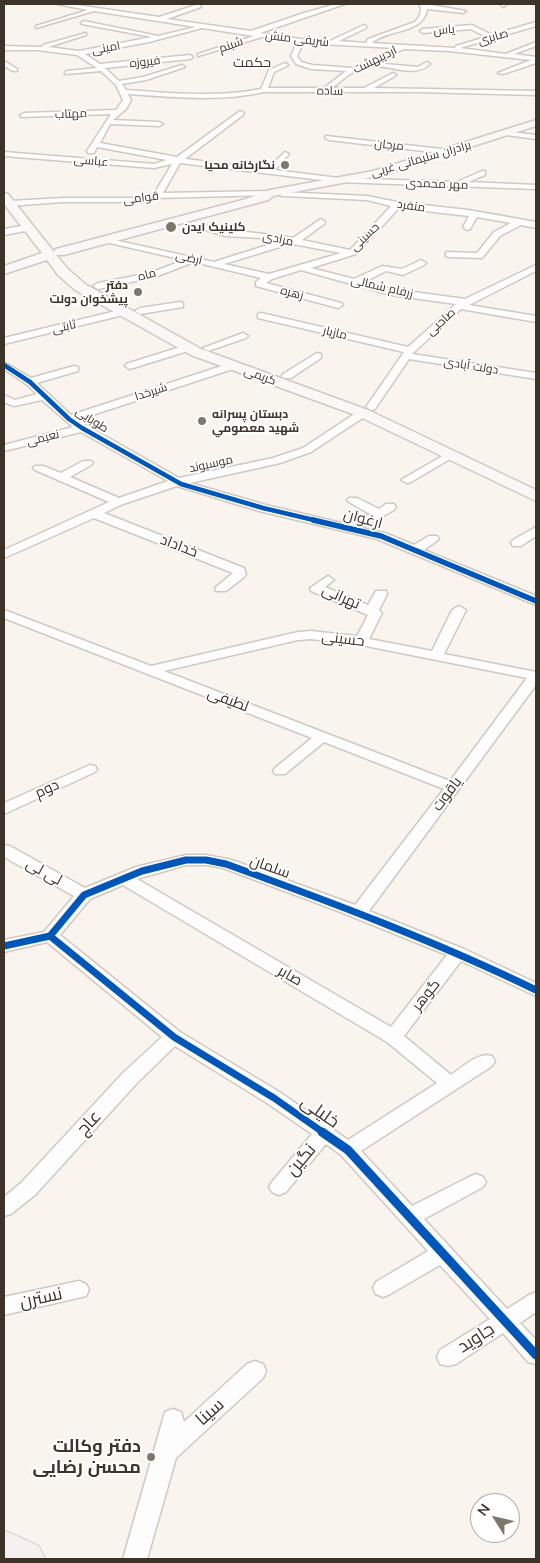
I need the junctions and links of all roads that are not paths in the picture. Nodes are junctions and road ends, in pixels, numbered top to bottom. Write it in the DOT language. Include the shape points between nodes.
graph roads {
  1 [pos="65,4"];
  2 [pos="342,4"];
  3 [pos="198,6"];
  4 [pos="423,6"];
  5 [pos="126,7"];
  6 [pos="97,10"];
  7 [pos="463,11"];
  8 [pos="111,12"];
  9 [pos="158,19"];
  10 [pos="84,23"];
  11 [pos="535,23"];
  12 [pos="206,26"];
  13 [pos="38,27"];
  14 [pos="364,27"];
  15 [pos="505,28"];
  16 [pos="423,31"];
  17 [pos="514,31"];
  18 [pos="84,34"];
  19 [pos="252,34"];
  20 [pos="260,35"];
  21 [pos="164,37"];
  22 [pos="491,37"];
  23 [pos="301,41"];
  24 [pos="328,43"];
  25 [pos="536,44"];
  26 [pos="368,46"];
  27 [pos="403,47"];
  28 [pos="4,48"];
  29 [pos="37,48"];
  30 [pos="449,49"];
  31 [pos="457,50"];
  32 [pos="78,53"];
  33 [pos="494,54"];
  34 [pos="200,55"];
  35 [pos="505,55"];
  36 [pos="294,56"];
  37 [pos="302,56"];
  38 [pos="190,57"];
  39 [pos="453,57"];
  40 [pos="485,58"];
  41 [pos="536,60"];
  42 [pos="4,63"];
  43 [pos="427,64"];
  44 [pos="285,65"];
  45 [pos="365,65"];
  46 [pos="182,67"];
  47 [pos="102,68"];
  48 [pos="16,70"];
  49 [pos="354,70"];
  50 [pos="68,73"];
  51 [pos="501,74"];
  52 [pos="315,75"];
  53 [pos="393,75"];
  54 [pos="342,77"];
  55 [pos="112,80"];
  56 [pos="264,90"];
  57 [pos="324,91"];
  58 [pos="364,91"];
  59 [pos="456,91"];
  60 [pos="124,92"];
  61 [pos="536,93"];
  62 [pos="450,97"];
  63 [pos="118,112"];
  64 [pos="240,113"];
  65 [pos="24,116"];
  66 [pos="108,122"];
  67 [pos="536,123"];
  68 [pos="159,124"];
  69 [pos="337,132"];
  70 [pos="506,133"];
  71 [pos="536,137"];
  72 [pos="329,138"];
  73 [pos="95,144"];
  74 [pos="322,145"];
  75 [pos="38,146"];
  76 [pos="450,152"];
  77 [pos="4,154"];
  78 [pos="284,154"];
  79 [pos="23,155"];
  80 [pos="84,160"];
  81 [pos="178,160"];
  82 [pos="269,171"];
  83 [pos="482,173"];
  84 [pos="338,180"];
  85 [pos="416,183"];
  86 [pos="457,184"];
  87 [pos="303,187"];
  88 [pos="536,187"];
  89 [pos="270,193"];
  90 [pos="415,193"];
  91 [pos="284,194"];
  92 [pos="157,196"];
  93 [pos="250,201"];
  94 [pos="432,201"];
  95 [pos="397,205"];
  96 [pos="9,206"];
  97 [pos="424,208"];
  98 [pos="474,214"];
  99 [pos="321,222"];
  100 [pos="520,222"];
  101 [pos="536,225"];
  102 [pos="467,227"];
  103 [pos="27,228"];
  104 [pos="203,228"];
  105 [pos="4,232"];
  106 [pos="46,239"];
  107 [pos="108,240"];
  108 [pos="293,242"];
  109 [pos="91,243"];
  110 [pos="277,245"];
  111 [pos="353,252"];
  112 [pos="54,253"];
  113 [pos="449,254"];
  114 [pos="195,259"];
  115 [pos="214,264"];
  116 [pos="421,264"];
  117 [pos="301,267"];
  118 [pos="536,268"];
  119 [pos="4,270"];
  120 [pos="269,277"];
  121 [pos="521,277"];
  122 [pos="536,280"];
  123 [pos="356,282"];
  124 [pos="98,286"];
  125 [pos="462,304"];
  126 [pos="180,305"];
  127 [pos="338,305"];
  128 [pos="140,311"];
  129 [pos="124,312"];
  130 [pos="261,316"];
  131 [pos="536,318"];
  132 [pos="4,327"];
  133 [pos="244,336"];
  134 [pos="9,340"];
  135 [pos="187,348"];
  136 [pos="208,348"];
  137 [pos="408,353"];
  138 [pos="317,356"];
  139 [pos="4,365"];
  140 [pos="130,366"];
  141 [pos="232,366"];
  142 [pos="74,369"];
  143 [pos="536,369"];
  144 [pos="522,374"];
  145 [pos="286,376"];
  146 [pos="536,376"];
  147 [pos="30,382"];
  148 [pos="44,396"];
  149 [pos="7,402"];
  150 [pos="367,410"];
  151 [pos="69,419"];
  152 [pos="82,428"];
  153 [pos="4,448"];
  154 [pos="451,454"];
  155 [pos="87,463"];
  156 [pos="39,468"];
  157 [pos="62,477"];
  158 [pos="407,480"];
  159 [pos="178,482"];
  160 [pos="536,485"];
  161 [pos="536,496"];
  162 [pos="353,500"];
  163 [pos="119,502"];
  164 [pos="390,507"];
  165 [pos="92,513"];
  166 [pos="378,514"];
  167 [pos="352,529"];
  168 [pos="536,531"];
  169 [pos="433,539"];
  170 [pos="518,543"];
  171 [pos="415,550"];
  172 [pos="4,553"];
  173 [pos="328,580"];
  174 [pos="221,588"];
  175 [pos="381,594"];
  176 [pos="536,600"];
  177 [pos="372,610"];
  178 [pos="459,610"];
  179 [pos="4,615"];
  180 [pos="361,641"];
  181 [pos="437,655"];
  182 [pos="150,670"];
  183 [pos="536,676"];
  184 [pos="323,736"];
  185 [pos="90,769"];
  186 [pos="280,771"];
  187 [pos="453,787"];
  188 [pos="4,809"];
  189 [pos="4,850"];
  190 [pos="124,878"];
  191 [pos="84,895"];
  192 [pos="359,912"];
  193 [pos="50,936"];
  194 [pos="4,946"];
  195 [pos="458,953"];
  196 [pos="536,990"];
  197 [pos="393,1036"];
  198 [pos="174,1037"];
  199 [pos="486,1061"];
  200 [pos="450,1084"];
  201 [pos="324,1132"];
  202 [pos="348,1150"];
  203 [pos="476,1182"];
  204 [pos="279,1187"];
  205 [pos="4,1208"];
  206 [pos="410,1217"];
  207 [pos="443,1253"];
  208 [pos="383,1288"];
  209 [pos="79,1290"];
  210 [pos="536,1301"];
  211 [pos="4,1306"];
  212 [pos="505,1320"];
  213 [pos="536,1355"];
  214 [pos="448,1357"];
  215 [pos="254,1371"];
  216 [pos="173,1419"];
  217 [pos="166,1452"];
  218 [pos="4,1548"];
  219 [pos="26,1559"];
  220 [pos="135,1559"];
  1 -- 6 [label="street, شریفی منش"];
  2 -- 19 [label="street"];
  3 -- 9 [label="street"];
  4 -- 7 [label="street"];
  4 -- 26 [label="street" via="423,18 417,23 370,40"];
  5 -- 8 [label="street"];
  6 -- 8 [label="street, شریفی منش"];
  6 -- 13 [label="street"];
  8 -- 9 [label="street, شریفی منش"];
  9 -- 12 [label="street, شریفی منش"];
  10 -- 21 [label="street"];
  11 -- 17 [label="street, صابری"];
  12 -- 19 [label="street, شریفی منش"];
  12 -- 21 [label="street, امینی"];
  14 -- 24 [label="street"];
  15 -- 17 [label="street"];
  16 -- 22 [label="street, یاس" via="472,27"];
  17 -- 22 [label="street, صابری"];
  18 -- 29 [label="street"];
  19 -- 20 [label="street, شریفی منش"];
  20 -- 23 [label="street, شریفی منش"];
  20 -- 34 [label="street, شبنم"];
  21 -- 32 [label="street, امینی"];
  22 -- 30 [label="street, صابری"];
  23 -- 24 [label="street, شریفی منش"];
  23 -- 36 [label="street"];
  24 -- 26 [label="street, شریفی منش"];
  25 -- 35 [label="street"];
  26 -- 27 [label="street, شریفی منش"];
  27 -- 30 [label="street, شریفی منش"];
  27 -- 45 [label="street, اردیبهشت"];
  28 -- 29 [label="street, امینی"];
  29 -- 32 [label="street, امینی"];
  30 -- 31 [label="street, شریفی منش"];
  31 -- 33 [label="street, شریفی منش"];
  31 -- 39 [label="street"];
  32 -- 47 [label="street"];
  33 -- 35 [label="street, شریفی منش"];
  33 -- 40 [label="street"];
  35 -- 41 [label="street, شریفی منش"];
  36 -- 37 [label="street"];
  36 -- 49 [label="street" via="298,63 306,66"];
  38 -- 47 [label="street, فیروزه"];
  41 -- 51 [label="street"];
  42 -- 48 [label="street"];
  43 -- 45 [label="street" via="419,69"];
  44 -- 56 [label="street" via="271,71"];
  45 -- 49 [label="street, اردیبهشت"];
  46 -- 55 [label="street" via="144,79"];
  47 -- 50 [label="street, فیروزه"];
  47 -- 55 [label="street"];
  49 -- 54 [label="street, اردیبهشت"];
  52 -- 54 [label="street"];
  53 -- 58 [label="street"];
  54 -- 57 [label="street, اردیبهشت"];
  55 -- 60 [label="street"];
  56 -- 57 [label="street, ساده"];
  56 -- 60 [label="street, ساده" via="218,96"];
  57 -- 58 [label="street, ساده"];
  58 -- 59 [label="street, ساده"];
  59 -- 61 [label="street, ساده"];
  59 -- 62 [label="street"];
  60 -- 63 [label="street" via="126,104"];
  63 -- 65 [label="street, مهتاب"];
  63 -- 66 [label="street"];
  64 -- 81 [label="street"];
  66 -- 68 [label="street"];
  66 -- 73 [label="street"];
  67 -- 70 [label="main road, برادران سلیمانی غربی"];
  69 -- 72 [label="street"];
  70 -- 71 [label="street"];
  70 -- 76 [label="main road, برادران سلیمانی غربی"];
  72 -- 74 [label="street"];
  72 -- 76 [label="street, مرجان"];
  73 -- 80 [label="street"];
  73 -- 81 [label="street"];
  75 -- 79 [label="street"];
  76 -- 84 [label="main road, برادران سلیمانی غربی" via="375,174"];
  77 -- 79 [label="street, عباسی"];
  78 -- 82 [label="street"];
  79 -- 80 [label="street, عباسی"];
  80 -- 81 [label="street, عباسی" via="154,166"];
  81 -- 82 [label="street"];
  81 -- 92 [label="street"];
  82 -- 84 [label="street"];
  83 -- 86 [label="street"];
  84 -- 85 [label="street, مهر محمدی"];
  84 -- 87 [label="main road, برادران سلیمانی غربی"];
  85 -- 86 [label="street, مهر محمدی"];
  85 -- 90 [label="street"];
  86 -- 88 [label="street, مهر محمدی" via="496,190"];
  87 -- 89 [label="main road, برادران سلیمانی غربی"];
  87 -- 91 [label="main road, برادران سلیمانی غربی"];
  89 -- 92 [label="street, قوامی"];
  89 -- 93 [label="main road, برادران سلیمانی غربی"];
  91 -- 93 [label="main road, برادران سلیمانی غربی"];
  91 -- 95 [label="street, منفرد" via="367,198"];
  92 -- 96 [label="street, قوامی" via="140,200 63,200"];
  93 -- 107 [label="main road, برادران سلیمانی غربی"];
  94 -- 97 [label="street"];
  95 -- 97 [label="street, منفرد"];
  95 -- 111 [label="street, حسینی"];
  96 -- 103 [label="main road, کریمی"];
  96 -- 106 [label="main road, کریمی" via="29,219"];
  97 -- 98 [label="street, منفرد"];
  98 -- 100 [label="street, منفرد"];
  98 -- 102 [label="street"];
  99 -- 108 [label="street"];
  100 -- 101 [label="street, منفرد"];
  100 -- 113 [label="street" via="498,234 479,256"];
  103 -- 105 [label="street"];
  103 -- 112 [label="main road, کریمی"];
  104 -- 108 [label="street, مرادی"];
  106 -- 109 [label="main road"];
  106 -- 112 [label="main road, کریمی"];
  107 -- 109 [label="main road, برادران سلیمانی غربی"];
  107 -- 114 [label="street, ارضی"];
  108 -- 111 [label="street, مرادی"];
  109 -- 112 [label="main road, برادران سلیمانی غربی"];
  110 -- 115 [label="street"];
  111 -- 117 [label="street, حسینی"];
  112 -- 119 [label="main road, برادران سلیمانی غربی"];
  112 -- 124 [label="main road, کریمی"];
  112 -- 129 [label="main road, کریمی" via="63,272 80,287"];
  114 -- 115 [label="street, ارضی"];
  114 -- 124 [label="street, ماه" via="152,275"];
  115 -- 120 [label="street, ارضی"];
  116 -- 123 [label="street" via="403,272 385,268"];
  117 -- 120 [label="street, حسینی"];
  117 -- 123 [label="street, زرفام شمالی"];
  118 -- 121 [label="street, صاحبی"];
  120 -- 127 [label="street, زهره" via="259,284"];
  121 -- 122 [label="street"];
  121 -- 125 [label="street, صاحبی"];
  123 -- 125 [label="street, زرفام شمالی"];
  124 -- 128 [label="main road, کریمی"];
  125 -- 131 [label="street, زرفام شمالی"];
  125 -- 137 [label="street, صاحبی"];
  126 -- 128 [label="street"];
  128 -- 136 [label="main road, کریمی"];
  129 -- 134 [label="street, ثابتی"];
  129 -- 135 [label="main road, کریمی"];
  130 -- 137 [label="street, مازیار"];
  132 -- 134 [label="street"];
  133 -- 136 [label="street"];
  135 -- 140 [label="street"];
  135 -- 141 [label="main road, کریمی"];
  136 -- 145 [label="main road, کریمی"];
  137 -- 144 [label="street, دولت آبادی"];
  137 -- 150 [label="street, صاحبی"];
  138 -- 145 [label="street"];
  139 -- 147 [label="street, طوبایی"];
  141 -- 150 [label="main road, کریمی"];
  141 -- 151 [label="street, شیرخدا"];
  142 -- 147 [label="street"];
  143 -- 144 [label="street"];
  144 -- 146 [label="street, دولت آبادی"];
  145 -- 150 [label="main road, کریمی"];
  147 -- 148 [label="street, طوبایی"];
  148 -- 149 [label="street"];
  148 -- 151 [label="street, طوبایی"];
  150 -- 154 [label="main road, کریمی"];
  150 -- 159 [label="street, موسیوند" via="307,450 276,461"];
  150 -- 160 [label="main road, کریمی"];
  151 -- 152 [label="street, طوبایی"];
  152 -- 153 [label="street, نعیمی"];
  152 -- 159 [label="street, طوبایی"];
  154 -- 158 [label="street"];
  154 -- 161 [label="main road, کریمی"];
  155 -- 157 [label="street"];
  156 -- 157 [label="street"];
  157 -- 163 [label="street"];
  159 -- 163 [label="street, موسیوند"];
  159 -- 167 [label="street, ارغوان" via="263,508"];
  162 -- 166 [label="street"];
  163 -- 165 [label="street, موسیوند"];
  164 -- 166 [label="street"];
  165 -- 172 [label="street, موسیوند"];
  165 -- 174 [label="street, خداداد" via="240,571"];
  166 -- 167 [label="street"];
  167 -- 171 [label="street, ارغوان" via="381,536"];
  168 -- 170 [label="street"];
  169 -- 171 [label="street"];
  171 -- 176 [label="street, ارغوان"];
  173 -- 177 [label="street, تهرانی" via="316,588"];
  175 -- 177 [label="street"];
  177 -- 180 [label="street, تهرانی" via="375,616"];
  178 -- 181 [label="street"];
  179 -- 182 [label="street, لطیفی"];
  180 -- 181 [label="street, حسینی"];
  180 -- 182 [label="street, حسینی" via="298,636"];
  181 -- 183 [label="street, حسینی"];
  182 -- 184 [label="street, لطیفی"];
  183 -- 187 [label="street, یاقوت"];
  184 -- 186 [label="street"];
  184 -- 187 [label="street, لطیفی"];
  185 -- 188 [label="street, دوم"];
  187 -- 192 [label="street, یاقوت"];
  189 -- 191 [label="street, لی لی"];
  190 -- 191 [label="street, سلمان"];
  190 -- 192 [label="street, سلمان" via="170,863 206,860 226,864"];
  190 -- 197 [label="street, صابر"];
  191 -- 193 [label="street, سلمان"];
  192 -- 195 [label="street, سلمان"];
  193 -- 194 [label="street"];
  193 -- 198 [label="street, خلیلی"];
  195 -- 196 [label="street, سلمان"];
  195 -- 197 [label="street, گوهر"];
  197 -- 200 [label="street, صابر"];
  198 -- 201 [label="street, خلیلی"];
  198 -- 205 [label="street, عاج" via="130,1078 28,1189"];
  199 -- 200 [label="street"];
  200 -- 202 [label="street"];
  201 -- 202 [label="street, خلیلی"];
  201 -- 204 [label="street, نگین"];
  202 -- 206 [label="street, خلیلی"];
  203 -- 206 [label="street"];
  206 -- 207 [label="street, خلیلی"];
  207 -- 208 [label="street"];
  207 -- 212 [label="street, خلیلی"];
  209 -- 211 [label="street, نسترن"];
  210 -- 212 [label="street, جاوید"];
  212 -- 213 [label="street, خلیلی"];
  212 -- 214 [label="street, جاوید"];
  215 -- 217 [label="street, سینا"];
  216 -- 217 [label="street, سینا"];
  217 -- 220 [label="street, سینا"];
  218 -- 219 [label="main road"];
}
